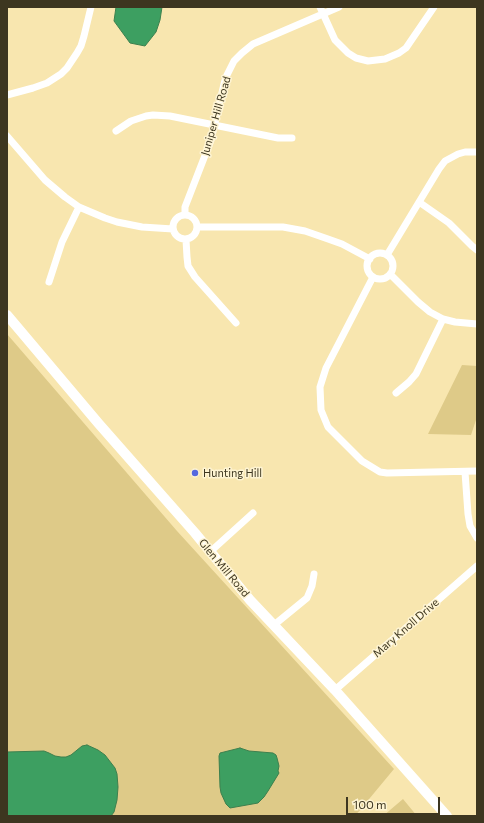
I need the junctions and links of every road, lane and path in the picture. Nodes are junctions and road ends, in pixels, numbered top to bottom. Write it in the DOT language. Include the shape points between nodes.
graph roads {
  1 [pos="91,7"];
  2 [pos="338,7"];
  3 [pos="434,7"];
  4 [pos="321,10"];
  5 [pos="7,95"];
  6 [pos="214,126"];
  7 [pos="116,131"];
  8 [pos="7,136"];
  9 [pos="292,138"];
  10 [pos="477,152"];
  11 [pos="419,202"];
  12 [pos="79,207"];
  13 [pos="185,215"];
  14 [pos="198,227"];
  15 [pos="173,229"];
  16 [pos="186,240"];
  17 [pos="477,250"];
  18 [pos="387,255"];
  19 [pos="370,259"];
  20 [pos="390,274"];
  21 [pos="373,277"];
  22 [pos="49,282"];
  23 [pos="7,315"];
  24 [pos="443,319"];
  25 [pos="236,323"];
  26 [pos="477,324"];
  27 [pos="396,393"];
  28 [pos="477,471"];
  29 [pos="465,472"];
  30 [pos="253,513"];
  31 [pos="477,538"];
  32 [pos="210,552"];
  33 [pos="477,566"];
  34 [pos="314,574"];
  35 [pos="274,625"];
  36 [pos="335,690"];
  37 [pos="447,816"];
  1 -- 5 [label="street" via="81,46 67,68 46,83"];
  2 -- 4 [label="street, Juniper Hill Road"];
  3 -- 4 [label="street" via="406,48 385,59 368,61 348,54 334,40"];
  4 -- 6 [label="street, Juniper Hill Road" via="253,44 234,61 226,77"];
  6 -- 7 [label="street" via="170,116 153,115 131,121"];
  6 -- 9 [label="street" via="278,138"];
  6 -- 13 [label="street, Juniper Hill Road" via="185,207"];
  8 -- 12 [label="street" via="45,180"];
  10 -- 11 [label="street" via="458,154 446,161"];
  11 -- 17 [label="street" via="449,223"];
  11 -- 18 [label="street"];
  12 -- 15 [label="street" via="131,226"];
  12 -- 22 [label="street" via="62,242"];
  13 -- 14 [label="street" via="192,217"];
  13 -- 15 [label="street" via="174,221"];
  14 -- 16 [label="street" via="193,237"];
  14 -- 19 [label="street" via="283,227 305,231 342,244"];
  15 -- 16 [label="street" via="179,238"];
  16 -- 25 [label="street" via="188,266"];
  18 -- 19 [label="street" via="379,254"];
  18 -- 20 [label="street" via="393,266"];
  19 -- 21 [label="street" via="368,267"];
  20 -- 21 [label="street" via="380,279"];
  20 -- 24 [label="street" via="418,302"];
  21 -- 29 [label="street" via="326,368 320,387 321,410 328,427 362,461 380,472"];
  23 -- 32 [label="main road, Glen Mill Road"];
  24 -- 26 [label="street"];
  24 -- 27 [label="street" via="416,374"];
  28 -- 29 [label="street"];
  29 -- 31 [label="street" via="470,526"];
  30 -- 32 [label="street"];
  32 -- 35 [label="main road, Glen Mill Road"];
  33 -- 36 [label="street, Mary Knoll Drive"];
  34 -- 35 [label="street" via="307,598"];
  35 -- 36 [label="main road, Glen Mill Road"];
  36 -- 37 [label="main road, Glen Mill Road"];
}
